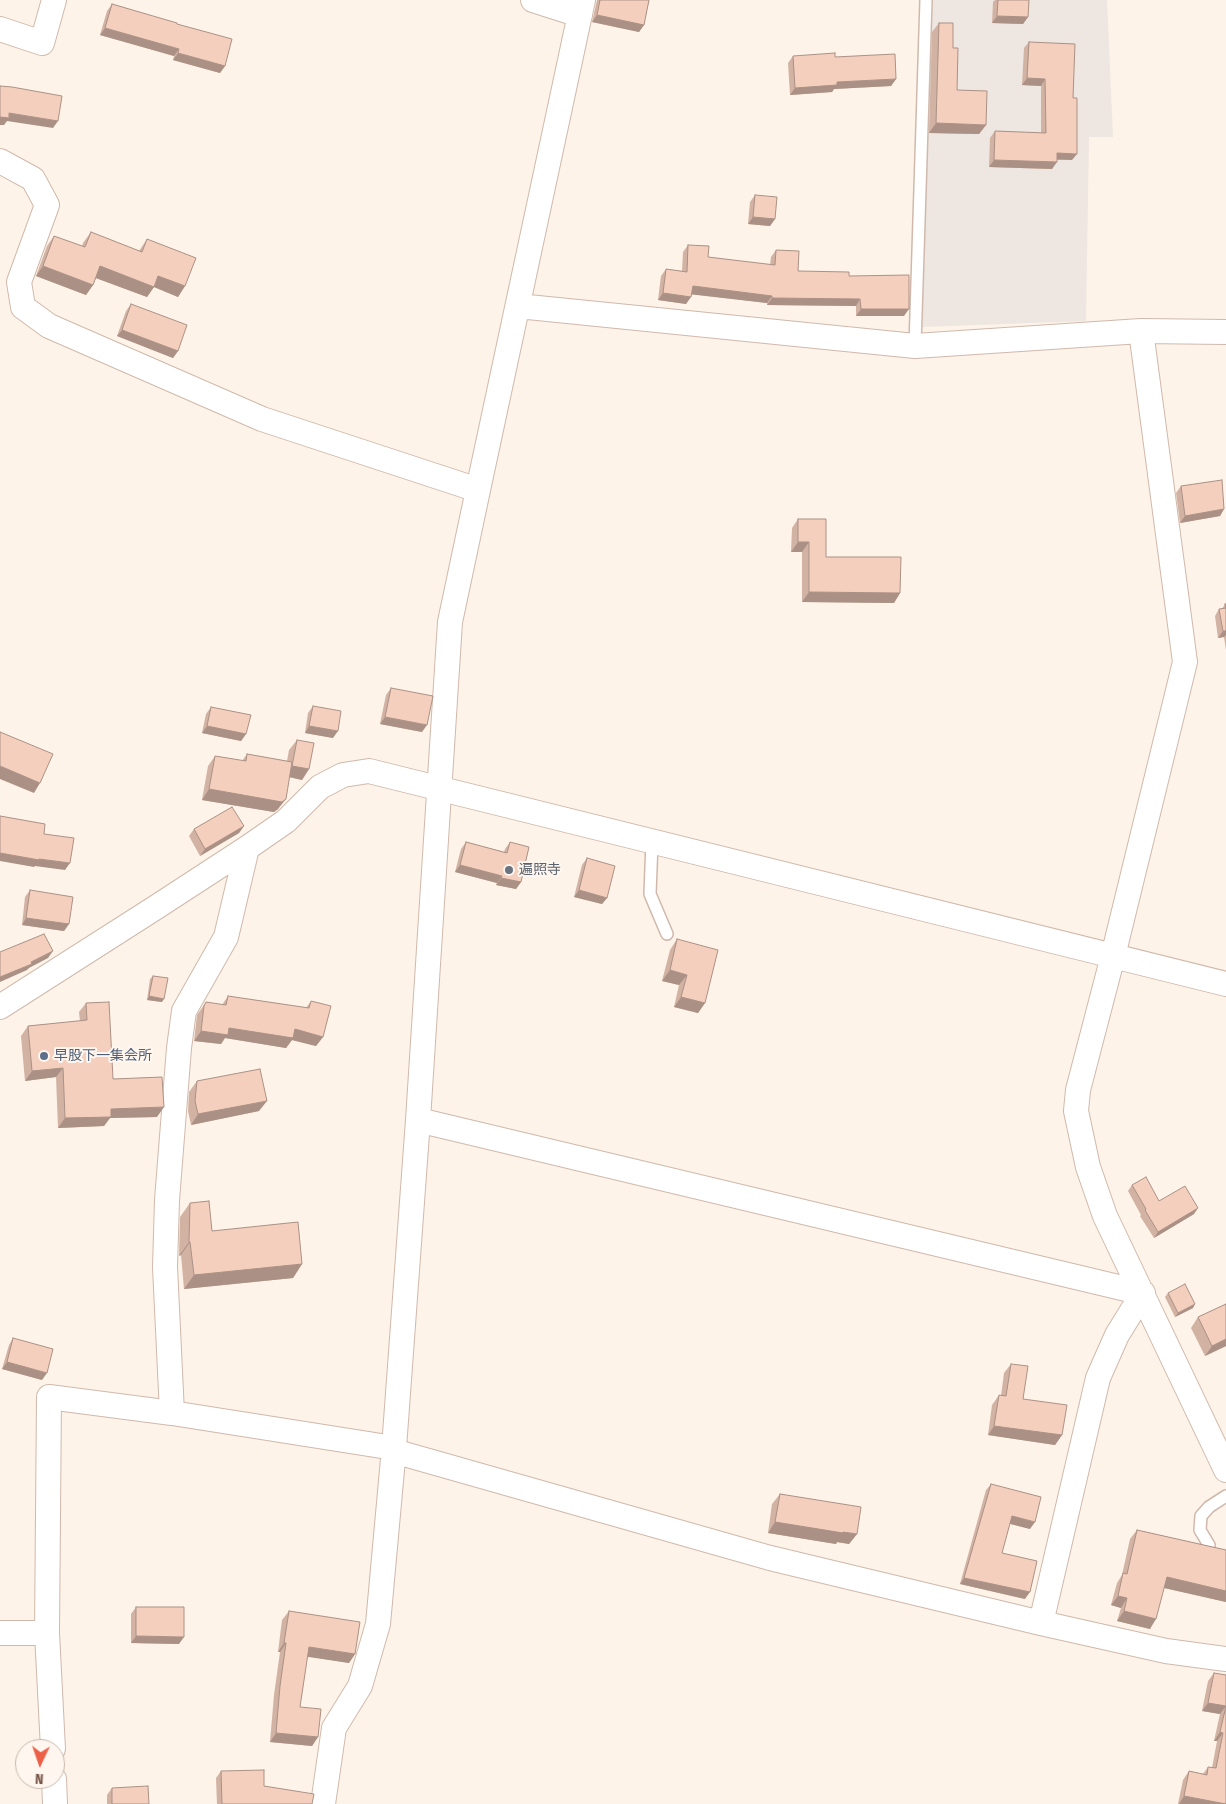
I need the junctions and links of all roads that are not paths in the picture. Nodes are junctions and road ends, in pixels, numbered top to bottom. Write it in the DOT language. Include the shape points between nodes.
graph roads {
  1 [pos="54,0"];
  2 [pos="533,0"];
  3 [pos="926,0"];
  4 [pos="581,8"];
  5 [pos="0,29"];
  6 [pos="0,161"];
  7 [pos="518,306"];
  8 [pos="1141,331"];
  9 [pos="1226,332"];
  10 [pos="915,346"];
  11 [pos="478,490"];
  12 [pos="439,789"];
  13 [pos="652,842"];
  14 [pos="247,848"];
  15 [pos="668,934"];
  16 [pos="1113,956"];
  17 [pos="1226,984"];
  18 [pos="0,1007"];
  19 [pos="418,1120"];
  20 [pos="1143,1293"];
  21 [pos="172,1413"];
  22 [pos="394,1448"];
  23 [pos="1226,1470"];
  24 [pos="1226,1496"];
  25 [pos="1209,1545"];
  26 [pos="1041,1623"];
  27 [pos="0,1633"];
  28 [pos="46,1633"];
  29 [pos="1226,1659"];
  30 [pos="52,1739"];
  31 [pos="54,1789"];
  32 [pos="55,1804"];
  33 [pos="323,1804"];
  1 -- 5 [label="street" via="42,43"];
  2 -- 4 [label="street"];
  3 -- 10 [label="lane"];
  4 -- 7 [label="street"];
  6 -- 11 [label="street" via="33,179 47,205 19,282 23,307 49,326 262,419"];
  7 -- 10 [label="street"];
  7 -- 11 [label="street"];
  8 -- 9 [label="street"];
  8 -- 10 [label="street"];
  8 -- 16 [label="street" via="1185,662"];
  11 -- 12 [label="street" via="450,622"];
  12 -- 13 [label="street"];
  12 -- 14 [label="street" via="369,771 343,775 320,787 286,821"];
  12 -- 19 [label="street"];
  13 -- 15 [label="lane" via="650,894"];
  13 -- 16 [label="street"];
  14 -- 18 [label="street"];
  14 -- 21 [label="street" via="226,937 182,1020 167,1200 165,1267"];
  16 -- 17 [label="street"];
  16 -- 20 [label="street" via="1078,1090 1076,1111 1088,1167 1105,1216"];
  19 -- 20 [label="street"];
  19 -- 22 [label="street"];
  20 -- 23 [label="street"];
  20 -- 26 [label="street" via="1117,1335 1098,1378"];
  21 -- 22 [label="street"];
  21 -- 28 [label="street" via="49,1397"];
  22 -- 26 [label="street" via="397,1452 770,1558"];
  22 -- 33 [label="street" via="378,1624 360,1686 334,1728"];
  24 -- 25 [label="lane" via="1201,1516 1200,1530"];
  26 -- 29 [label="street" via="1166,1651"];
  27 -- 28 [label="street"];
  28 -- 30 [label="street"];
  31 -- 32 [label="street"];
}
